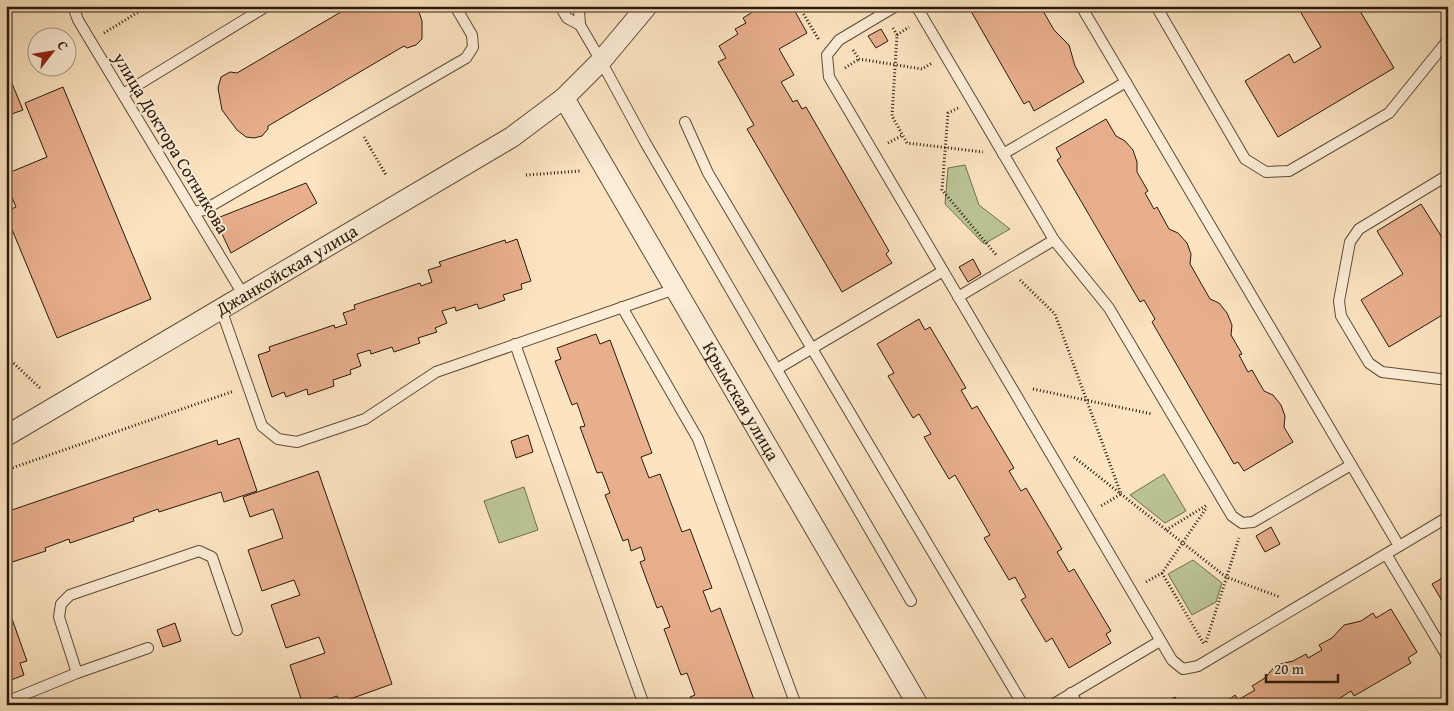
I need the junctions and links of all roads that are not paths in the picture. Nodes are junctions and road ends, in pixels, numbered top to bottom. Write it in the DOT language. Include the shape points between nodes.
graph roads {
  1 [pos="72,6"];
  2 [pos="267,6"];
  3 [pos="455,6"];
  4 [pos="560,6"];
  5 [pos="577,6"];
  6 [pos="647,6"];
  7 [pos="896,6"];
  8 [pos="913,6"];
  9 [pos="1081,6"];
  10 [pos="1156,6"];
  11 [pos="580,25"];
  12 [pos="1448,40"];
  13 [pos="601,61"];
  14 [pos="1126,82"];
  15 [pos="123,94"];
  16 [pos="564,98"];
  17 [pos="685,122"];
  18 [pos="1003,154"];
  19 [pos="1448,175"];
  20 [pos="194,212"];
  21 [pos="1054,240"];
  22 [pos="943,271"];
  23 [pos="675,289"];
  24 [pos="244,296"];
  25 [pos="958,297"];
  26 [pos="622,307"];
  27 [pos="221,309"];
  28 [pos="515,344"];
  29 [pos="812,348"];
  30 [pos="777,369"];
  31 [pos="1448,380"];
  32 [pos="6,436"];
  33 [pos="1351,464"];
  34 [pos="1448,517"];
  35 [pos="1399,546"];
  36 [pos="1386,554"];
  37 [pos="911,601"];
  38 [pos="237,630"];
  39 [pos="1160,641"];
  40 [pos="148,648"];
  41 [pos="1448,658"];
  42 [pos="77,672"];
  43 [pos="1071,694"];
  44 [pos="6,702"];
  45 [pos="644,705"];
  46 [pos="796,705"];
  47 [pos="918,705"];
  48 [pos="1023,705"];
  49 [pos="1052,705"];
  50 [pos="1078,705"];
  1 -- 15 [label="lane, улица Доктора Сотникова"];
  2 -- 15 [label="lane"];
  3 -- 20 [label="lane" via="472,34 473,47 466,58 204,210"];
  4 -- 11 [label="lane" via="566,18"];
  5 -- 11 [label="lane"];
  6 -- 13 [label="street, Джанкойская улица"];
  7 -- 22 [label="lane" via="839,40 827,55 829,77"];
  8 -- 18 [label="lane" via="918,9"];
  9 -- 14 [label="lane"];
  10 -- 12 [label="lane" via="1245,159 1266,172 1290,171 1389,113"];
  11 -- 13 [label="lane"];
  13 -- 16 [label="street, Джанкойская улица"];
  13 -- 30 [label="lane"];
  14 -- 18 [label="lane"];
  14 -- 33 [label="lane"];
  15 -- 20 [label="lane, улица Доктора Сотникова"];
  16 -- 23 [label="street, Крымская улица"];
  16 -- 24 [label="street, Джанкойская улица" via="512,137"];
  17 -- 29 [label="lane" via="708,174"];
  18 -- 21 [label="lane"];
  19 -- 31 [label="lane" via="1359,229 1350,242 1339,301 1341,316 1369,362 1382,372"];
  20 -- 24 [label="lane, улица Доктора Сотникова"];
  21 -- 25 [label="lane"];
  21 -- 33 [label="lane" via="1110,308 1232,516 1242,523 1253,522"];
  22 -- 25 [label="lane"];
  22 -- 29 [label="lane"];
  23 -- 26 [label="lane"];
  23 -- 47 [label="street, Крымская улица"];
  24 -- 27 [label="street, Джанкойская улица"];
  25 -- 39 [label="lane"];
  26 -- 28 [label="lane"];
  26 -- 46 [label="lane" via="698,440"];
  27 -- 28 [label="lane" via="262,426 278,439 297,442 365,419 436,372"];
  27 -- 32 [label="street, Джанкойская улица"];
  28 -- 45 [label="lane"];
  29 -- 30 [label="lane"];
  29 -- 48 [label="lane"];
  30 -- 37 [label="lane"];
  33 -- 35 [label="lane"];
  34 -- 35 [label="lane"];
  35 -- 36 [label="lane"];
  36 -- 39 [label="lane" via="1198,666 1183,669 1172,660"];
  36 -- 41 [label="lane"];
  38 -- 42 [label="lane" via="212,557 200,551 70,595 61,604 59,617"];
  39 -- 43 [label="lane"];
  40 -- 42 [label="lane"];
  42 -- 44 [label="lane"];
  43 -- 49 [label="lane"];
  43 -- 50 [label="lane"];
}
